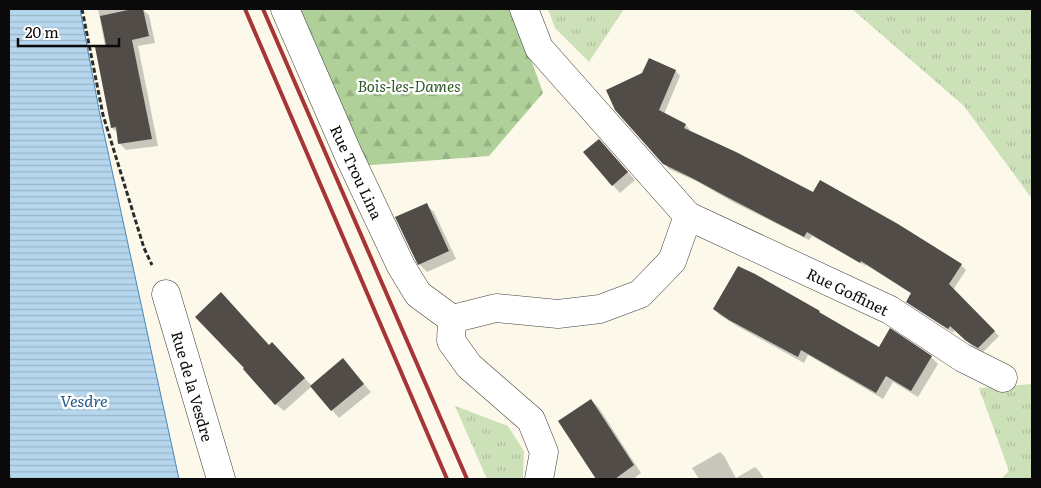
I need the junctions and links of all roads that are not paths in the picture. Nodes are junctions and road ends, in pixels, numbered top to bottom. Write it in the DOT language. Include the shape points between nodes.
graph roads {
  1 [pos="286,9"];
  2 [pos="524,9"];
  3 [pos="688,216"];
  4 [pos="166,294"];
  5 [pos="452,319"];
  6 [pos="1002,378"];
  7 [pos="221,479"];
  8 [pos="539,479"];
  1 -- 5 [label="street, Rue Trou Lina" via="349,156 401,266 418,294"];
  2 -- 3 [label="street, Rue Goffinet" via="539,48"];
  3 -- 5 [label="street" via="672,262 640,294 600,309 558,314 496,308"];
  3 -- 6 [label="street, Rue Goffinet" via="890,310 963,358"];
  4 -- 7 [label="street, Rue de la Vesdre"];
  5 -- 8 [label="street" via="451,341 469,366 531,420 544,452"];
}
